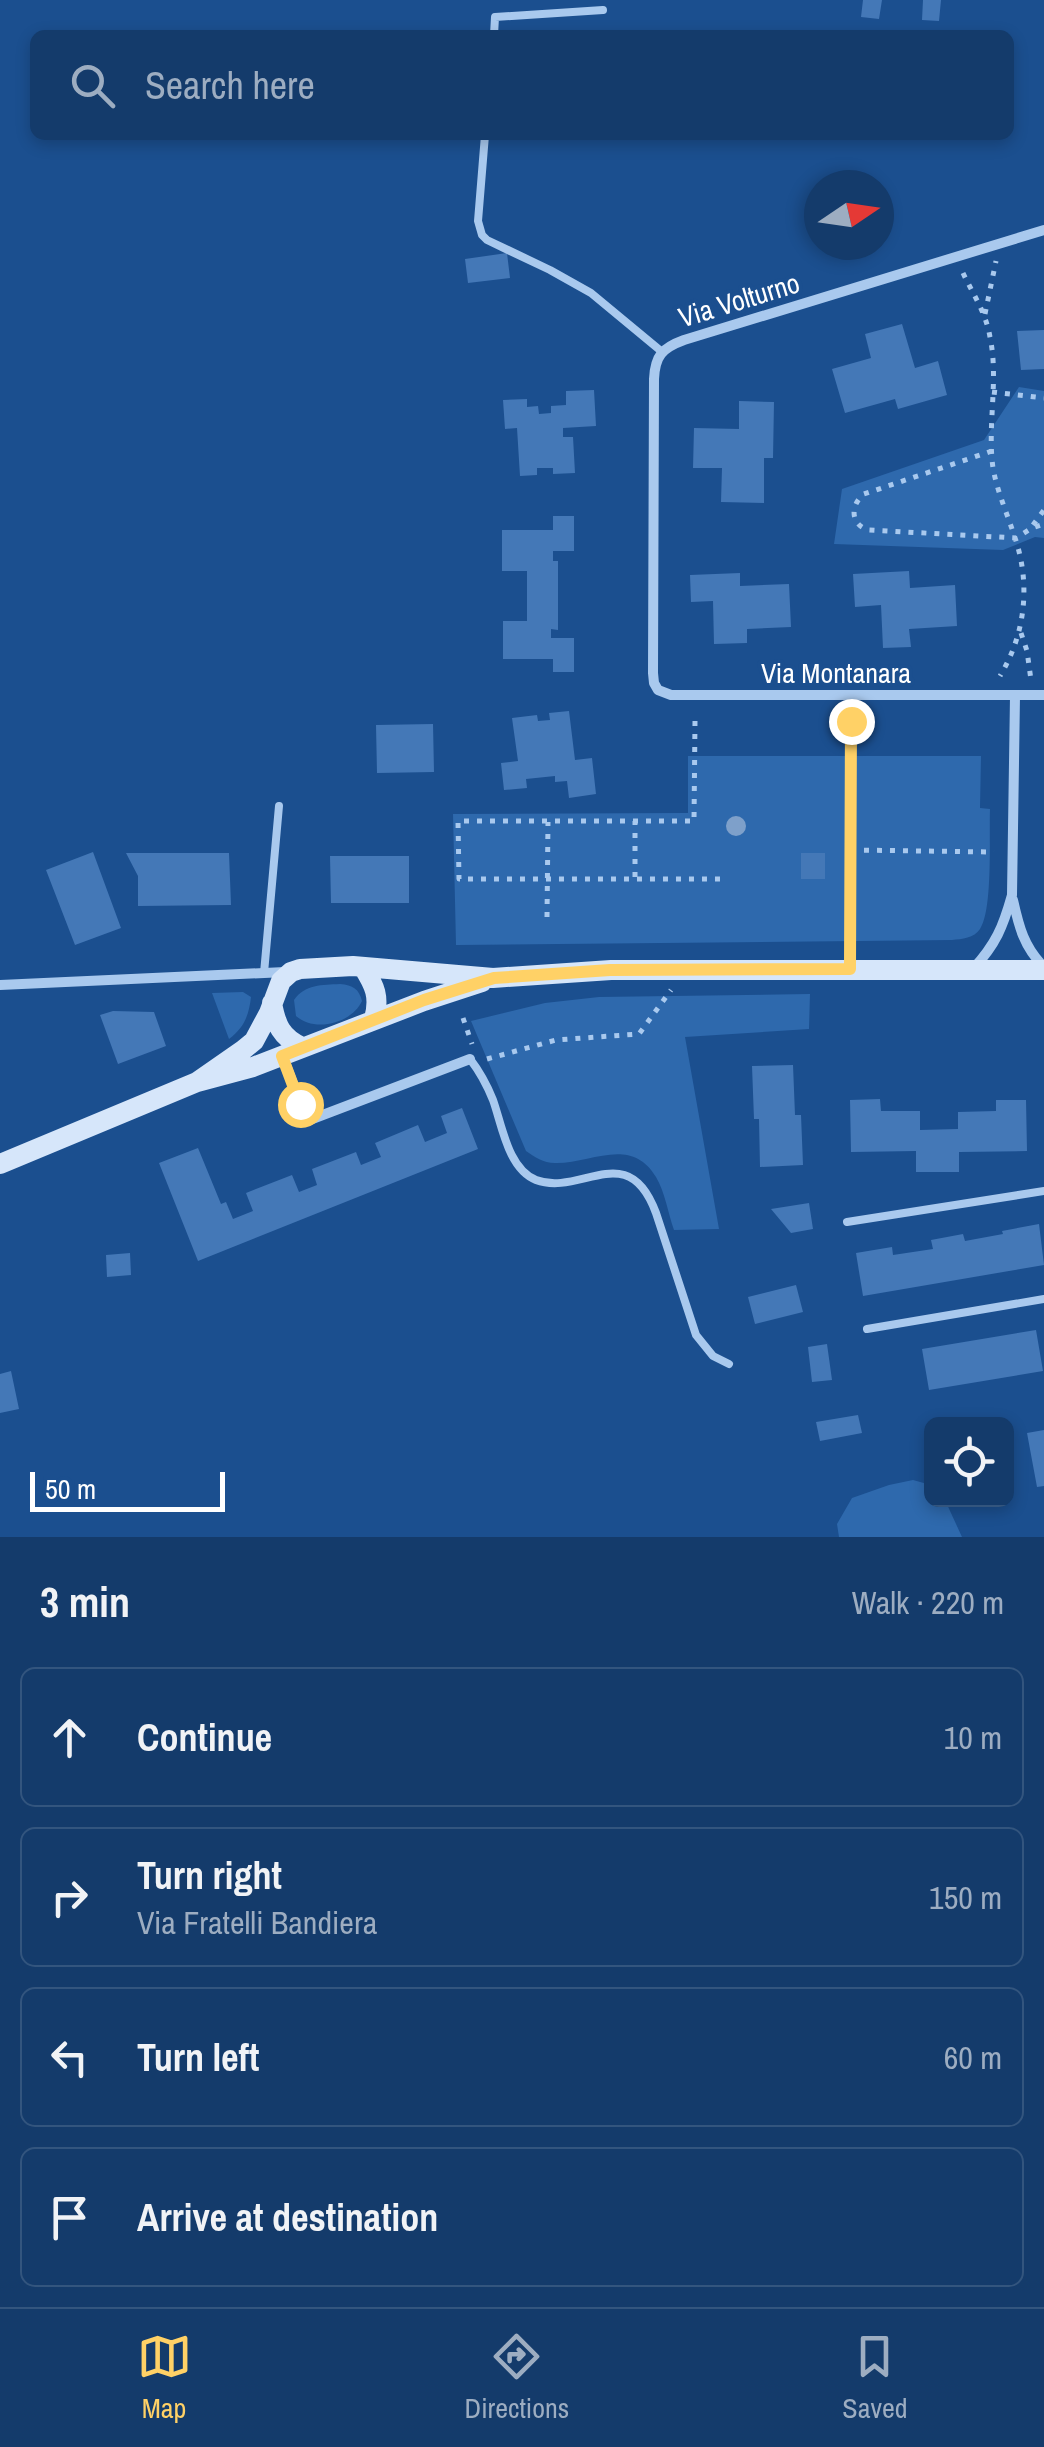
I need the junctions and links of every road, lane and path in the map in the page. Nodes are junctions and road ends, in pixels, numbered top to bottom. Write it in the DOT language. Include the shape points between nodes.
graph roads {
  1 [pos="603,10"];
  2 [pos="495,30"];
  3 [pos="485,140"];
  4 [pos="1044,230"];
  5 [pos="998,244"];
  6 [pos="958,256"];
  7 [pos="984,316"];
  8 [pos="661,351"];
  9 [pos="992,392"];
  10 [pos="1044,398"];
  11 [pos="992,451"];
  12 [pos="1044,510"];
  13 [pos="1044,524"];
  14 [pos="1032,528"];
  15 [pos="1016,538"];
  16 [pos="1020,630"];
  17 [pos="658,690"];
  18 [pos="1038,695"];
  19 [pos="989,696"];
  20 [pos="1015,696"];
  21 [pos="695,721"];
  22 [pos="851,721"];
  23 [pos="279,806"];
  24 [pos="656,813"];
  25 [pos="636,821"];
  26 [pos="656,821"];
  27 [pos="548,822"];
  28 [pos="850,850"];
  29 [pos="1012,852"];
  30 [pos="635,877"];
  31 [pos="547,878"];
  32 [pos="720,879"];
  33 [pos="1012,894"];
  34 [pos="548,917"];
  35 [pos="363,967"];
  36 [pos="850,969"];
  37 [pos="1044,969"];
  38 [pos="972,970"];
  39 [pos="291,972"];
  40 [pos="264,973"];
  41 [pos="494,978"];
  42 [pos="0,985"];
  43 [pos="672,988"];
  44 [pos="272,1003"];
  45 [pos="463,1018"];
  46 [pos="374,1019"];
  47 [pos="292,1051"];
  48 [pos="474,1056"];
  49 [pos="197,1082"];
  50 [pos="0,1164"];
  51 [pos="1044,1191"];
  52 [pos="847,1222"];
  53 [pos="1044,1300"];
  54 [pos="867,1329"];
  55 [pos="730,1364"];
  1 -- 2 [label="lane" via="496,17"];
  3 -- 8 [label="lane" via="482,235 591,293"];
  4 -- 5 [label="street, Via Volturno"];
  5 -- 6 [label="street, Via Volturno"];
  5 -- 7 [label="path"];
  6 -- 7 [label="path"];
  6 -- 8 [label="street, Via Volturno"];
  7 -- 9 [label="path"];
  8 -- 17 [label="street, Via Volturno" via="654,379"];
  9 -- 10 [label="path"];
  9 -- 11 [label="path"];
  11 -- 15 [label="path"];
  11 -- 15 [label="path" via="864,494 854,508 855,522 869,530"];
  12 -- 14 [label="path"];
  13 -- 14 [label="path"];
  14 -- 15 [label="path"];
  15 -- 16 [label="path" via="1024,594"];
  16 -- 18 [label="path"];
  16 -- 19 [label="path"];
  17 -- 19 [label="street, Via Montanara"];
  18 -- 20 [label="street, Via Montanara"];
  19 -- 20 [label="street, Via Montanara"];
  20 -- 29 [label="street"];
  21 -- 26 [label="path" via="694,821"];
  22 -- 28 [label="path"];
  23 -- 40 [label="lane"];
  24 -- 26 [label="path"];
  25 -- 26 [label="path"];
  25 -- 27 [label="path"];
  25 -- 30 [label="path"];
  27 -- 31 [label="path"];
  27 -- 31 [label="path" via="458,822 459,879"];
  28 -- 29 [label="path"];
  28 -- 36 [label="path"];
  29 -- 33 [label="street"];
  30 -- 31 [label="path"];
  30 -- 32 [label="path"];
  31 -- 34 [label="path"];
  33 -- 37 [label="street" via="1023,940"];
  33 -- 38 [label="street" via="995,942"];
  35 -- 39 [label="main road"];
  35 -- 41 [label="main road"];
  35 -- 46 [label="main road" via="377,993"];
  36 -- 38 [label="main road"];
  36 -- 41 [label="main road" via="610,970"];
  37 -- 38 [label="main road"];
  39 -- 40 [label="street"];
  39 -- 44 [label="main road"];
  40 -- 42 [label="street"];
  41 -- 46 [label="main road"];
  43 -- 48 [label="path" via="638,1034"];
  44 -- 47 [label="main road"];
  44 -- 49 [label="main road" via="254,1040"];
  45 -- 48 [label="path"];
  46 -- 47 [label="main road"];
  47 -- 48 [label="street" via="306,1121"];
  47 -- 49 [label="main road"];
  48 -- 55 [label="lane" via="516,1162 530,1176 553,1182 612,1174 642,1186 696,1336"];
  49 -- 50 [label="main road"];
  51 -- 52 [label="lane"];
  53 -- 54 [label="lane"];
}
